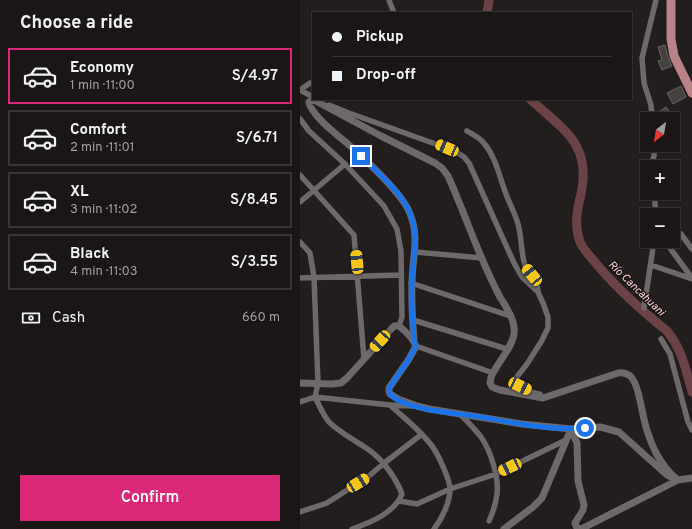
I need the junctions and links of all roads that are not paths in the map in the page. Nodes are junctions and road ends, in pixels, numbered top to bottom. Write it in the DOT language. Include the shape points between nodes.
graph roads {
  1 [pos="390,0"];
  2 [pos="656,0"];
  3 [pos="671,0"];
  4 [pos="394,12"];
  5 [pos="312,82"];
  6 [pos="300,90"];
  7 [pos="692,92"];
  8 [pos="312,96"];
  9 [pos="319,100"];
  10 [pos="652,112"];
  11 [pos="300,119"];
  12 [pos="467,131"];
  13 [pos="345,164"];
  14 [pos="300,175"];
  15 [pos="314,190"];
  16 [pos="300,202"];
  17 [pos="680,235"];
  18 [pos="300,242"];
  19 [pos="653,248"];
  20 [pos="670,248"];
  21 [pos="692,249"];
  22 [pos="415,252"];
  23 [pos="482,258"];
  24 [pos="652,265"];
  25 [pos="400,275"];
  26 [pos="358,276"];
  27 [pos="314,277"];
  28 [pos="300,278"];
  29 [pos="692,278"];
  30 [pos="412,283"];
  31 [pos="538,292"];
  32 [pos="644,308"];
  33 [pos="510,316"];
  34 [pos="413,320"];
  35 [pos="399,326"];
  36 [pos="661,339"];
  37 [pos="415,344"];
  38 [pos="507,349"];
  39 [pos="364,359"];
  40 [pos="493,373"];
  41 [pos="300,383"];
  42 [pos="318,383"];
  43 [pos="552,396"];
  44 [pos="315,397"];
  45 [pos="300,402"];
  46 [pos="390,406"];
  47 [pos="417,406"];
  48 [pos="460,414"];
  49 [pos="571,429"];
  50 [pos="692,430"];
  51 [pos="422,434"];
  52 [pos="566,440"];
  53 [pos="383,464"];
  54 [pos="496,474"];
  55 [pos="692,478"];
  56 [pos="678,480"];
  57 [pos="450,489"];
  58 [pos="399,501"];
  59 [pos="300,512"];
  60 [pos="489,521"];
  61 [pos="352,529"];
  62 [pos="434,529"];
  63 [pos="504,529"];
  1 -- 4 [label="street"];
  2 -- 10 [label="street" via="642,58 644,83"];
  3 -- 7 [label="main road" via="671,38 674,56"];
  5 -- 6 [label="street"];
  6 -- 8 [label="street"];
  9 -- 31 [label="street" via="348,113 440,145 464,157 514,263 522,277"];
  11 -- 13 [label="street" via="309,131"];
  12 -- 31 [label="street" via="481,140 499,170 519,227 526,268 532,275"];
  13 -- 15 [label="street"];
  13 -- 25 [label="street" via="384,206 397,229 401,251"];
  14 -- 15 [label="street"];
  15 -- 16 [label="street"];
  15 -- 26 [label="street" via="354,235"];
  17 -- 21 [label="street"];
  18 -- 27 [label="street" via="310,253"];
  19 -- 24 [label="street"];
  20 -- 29 [label="street"];
  22 -- 23 [label="street"];
  22 -- 23 [label="street" via="413,221 405,204 361,156 324,124 310,107 310,101 320,102 442,168 453,187"];
  22 -- 30 [label="street"];
  23 -- 33 [label="street"];
  24 -- 29 [label="street"];
  24 -- 32 [label="street"];
  25 -- 26 [label="street"];
  25 -- 35 [label="street" via="402,317"];
  26 -- 27 [label="street"];
  26 -- 39 [label="street"];
  27 -- 28 [label="street"];
  27 -- 42 [label="street"];
  30 -- 33 [label="street"];
  30 -- 34 [label="street"];
  31 -- 43 [label="street" via="548,317 548,328 538,348 516,378 516,382 534,393"];
  33 -- 38 [label="street" via="514,332"];
  34 -- 37 [label="street"];
  34 -- 38 [label="street"];
  35 -- 37 [label="street" via="410,335"];
  35 -- 39 [label="street" via="394,326"];
  36 -- 50 [label="street" via="670,354"];
  37 -- 40 [label="street"];
  37 -- 47 [label="street" via="409,359 389,391 392,396"];
  38 -- 40 [label="street"];
  39 -- 42 [label="street" via="341,383"];
  40 -- 43 [label="street" via="491,385 496,389 540,398"];
  41 -- 42 [label="street"];
  42 -- 44 [label="street"];
  43 -- 56 [label="street" via="618,373 629,375 635,384 654,448 669,473"];
  44 -- 45 [label="street"];
  44 -- 46 [label="street"];
  44 -- 53 [label="street" via="329,423 370,451"];
  46 -- 47 [label="street"];
  46 -- 51 [label="street"];
  47 -- 48 [label="street"];
  48 -- 49 [label="street"];
  48 -- 54 [label="street" via="482,438"];
  49 -- 52 [label="street"];
  49 -- 56 [label="street" via="600,427 619,432 667,475"];
  49 -- 56 [label="street" via="577,443 578,481 584,505 575,523 577,528 580,529"];
  51 -- 53 [label="street"];
  51 -- 57 [label="street" via="442,464"];
  52 -- 54 [label="street"];
  52 -- 63 [label="street" via="542,498"];
  53 -- 58 [label="street" via="398,483 402,494"];
  53 -- 59 [label="street" via="327,503"];
  54 -- 57 [label="street"];
  54 -- 60 [label="street" via="497,493"];
  55 -- 56 [label="street"];
  57 -- 58 [label="street" via="416,504"];
  57 -- 62 [label="street" via="445,510"];
  58 -- 61 [label="street" via="389,512"];
}
